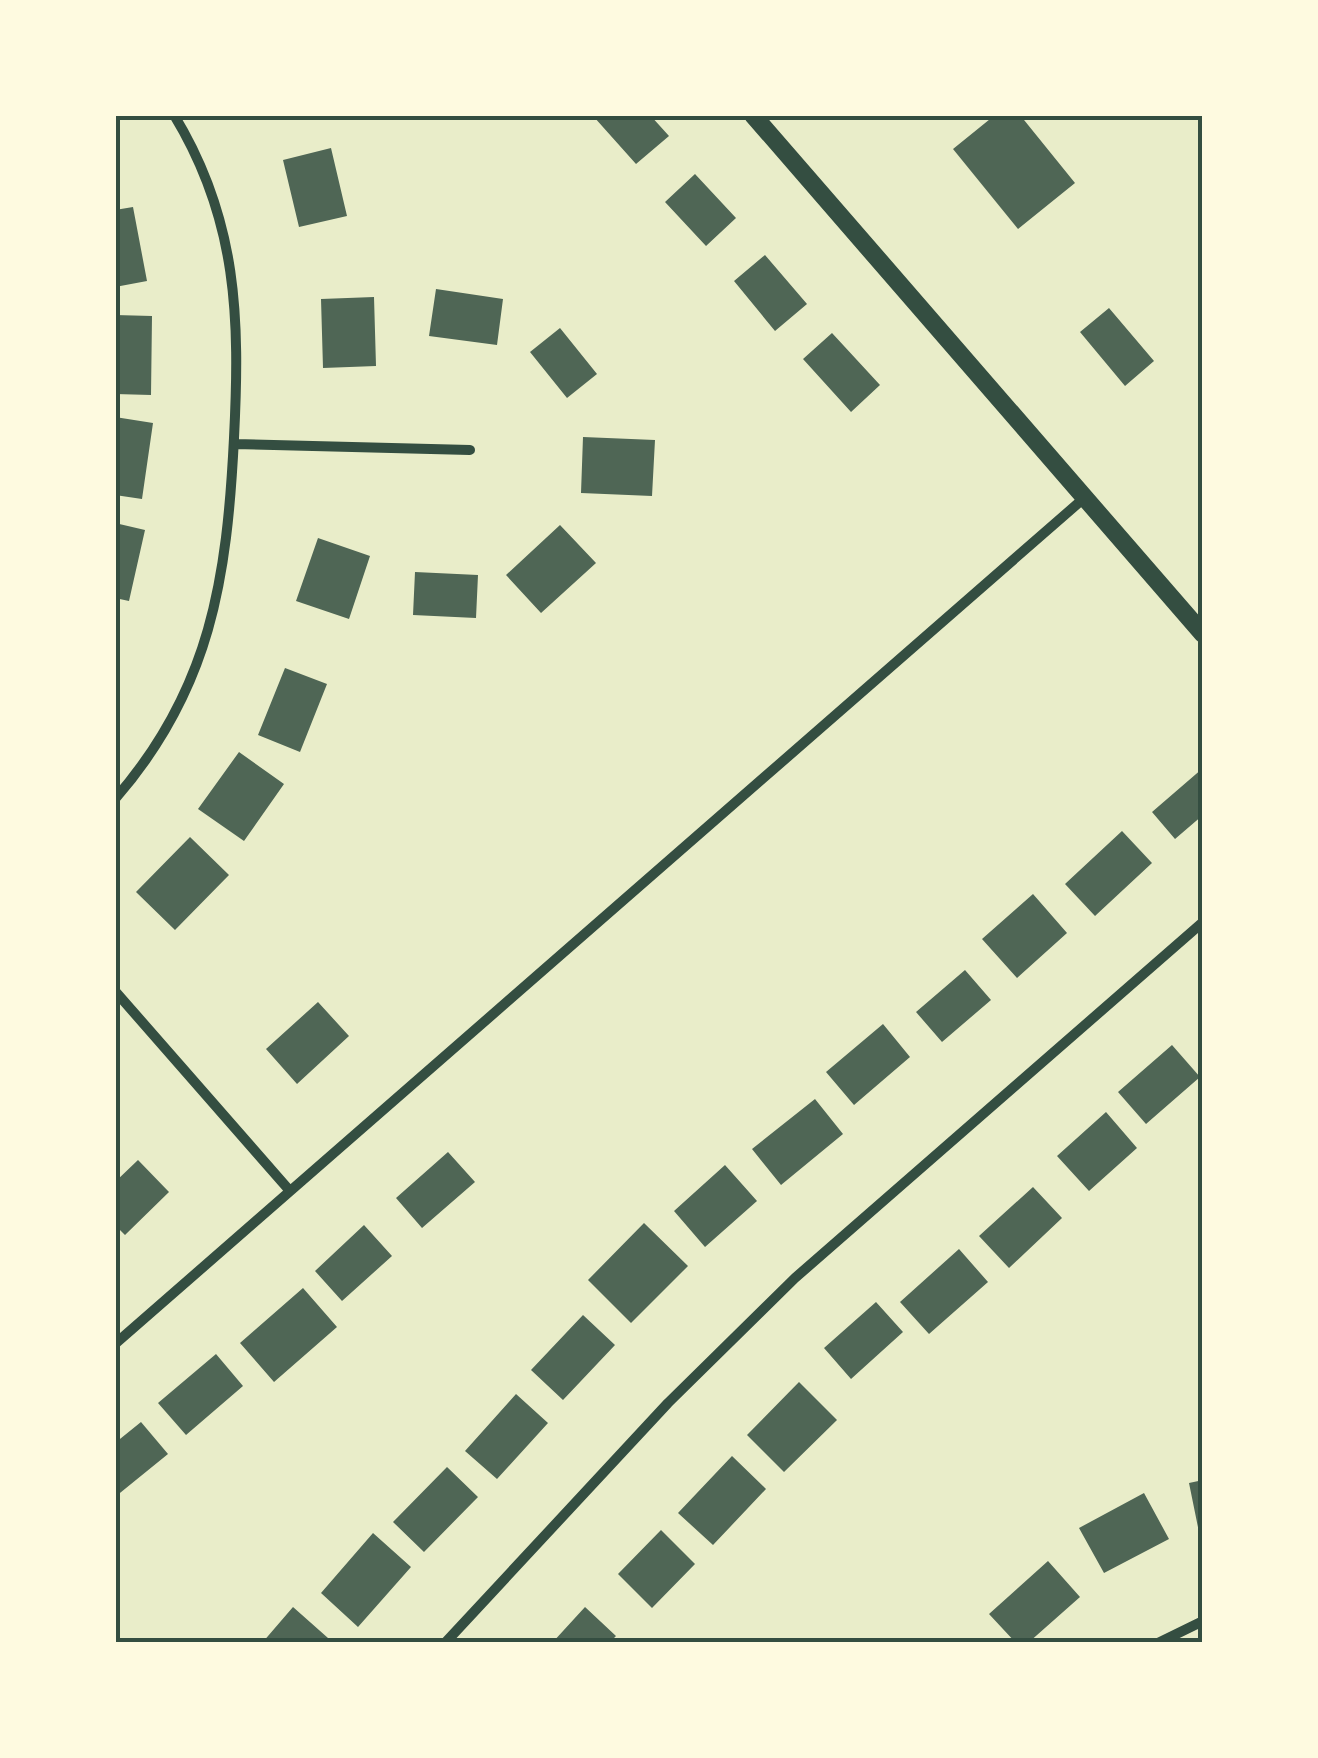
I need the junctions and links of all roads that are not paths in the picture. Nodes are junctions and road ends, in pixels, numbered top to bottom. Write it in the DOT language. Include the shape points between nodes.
graph roads {
  1 [pos="174,115"];
  2 [pos="753,115"];
  3 [pos="234,444"];
  4 [pos="470,450"];
  5 [pos="1084,499"];
  6 [pos="1203,634"];
  7 [pos="115,799"];
  8 [pos="1203,922"];
  9 [pos="115,991"];
  10 [pos="290,1191"];
  11 [pos="115,1344"];
  12 [pos="1203,1621"];
  13 [pos="445,1643"];
  14 [pos="1158,1643"];
  1 -- 3 [label="street" via="216,201 230,251 239,348"];
  2 -- 5 [label="street"];
  3 -- 4 [label="street"];
  3 -- 7 [label="street" via="222,578 204,648 175,713"];
  5 -- 6 [label="street"];
  5 -- 10 [label="street"];
  8 -- 13 [label="street" via="795,1278 668,1403"];
  9 -- 10 [label="street"];
  10 -- 11 [label="street"];
  12 -- 14 [label="street"];
}
